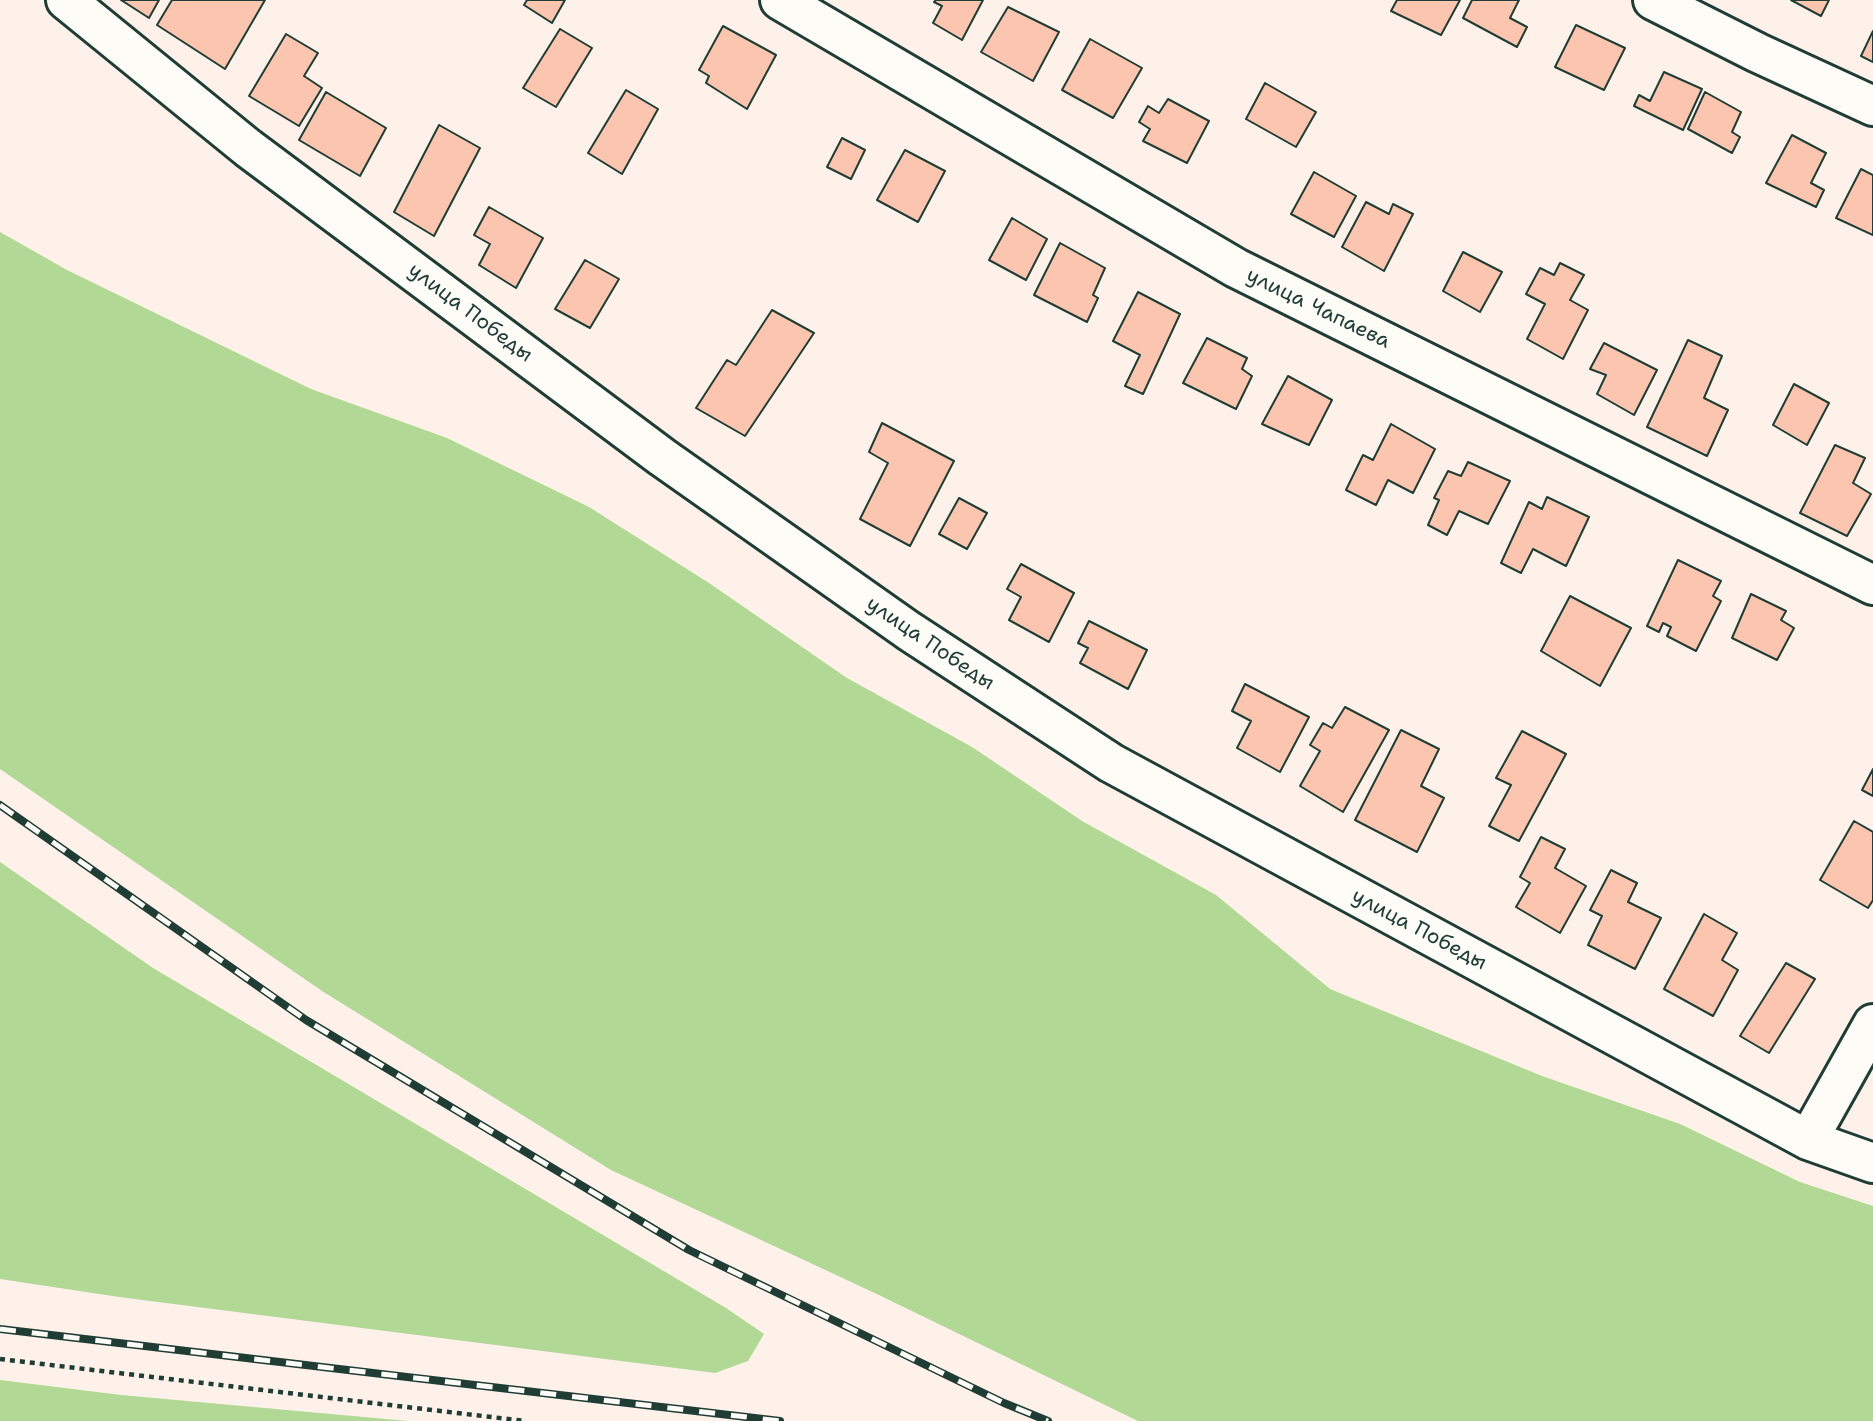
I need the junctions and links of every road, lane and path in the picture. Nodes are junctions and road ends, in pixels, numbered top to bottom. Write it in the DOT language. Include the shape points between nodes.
graph roads {
  1 [pos="66,0"];
  2 [pos="780,0"];
  3 [pos="1653,0"];
  4 [pos="1873,106"];
  5 [pos="1873,585"];
  6 [pos="1873,1024"];
  7 [pos="1808,1140"];
  8 [pos="1873,1163"];
  9 [pos="0,1359"];
  10 [pos="525,1421"];
  1 -- 7 [label="street, улица Победы" via="248,148 662,457 909,631 1111,763"];
  2 -- 5 [label="street, улица Чапаева" via="1236,268"];
  3 -- 4 [label="street"];
  6 -- 7 [label="street"];
  7 -- 8 [label="street, улица Победы"];
  9 -- 10 [label="path"];
}
